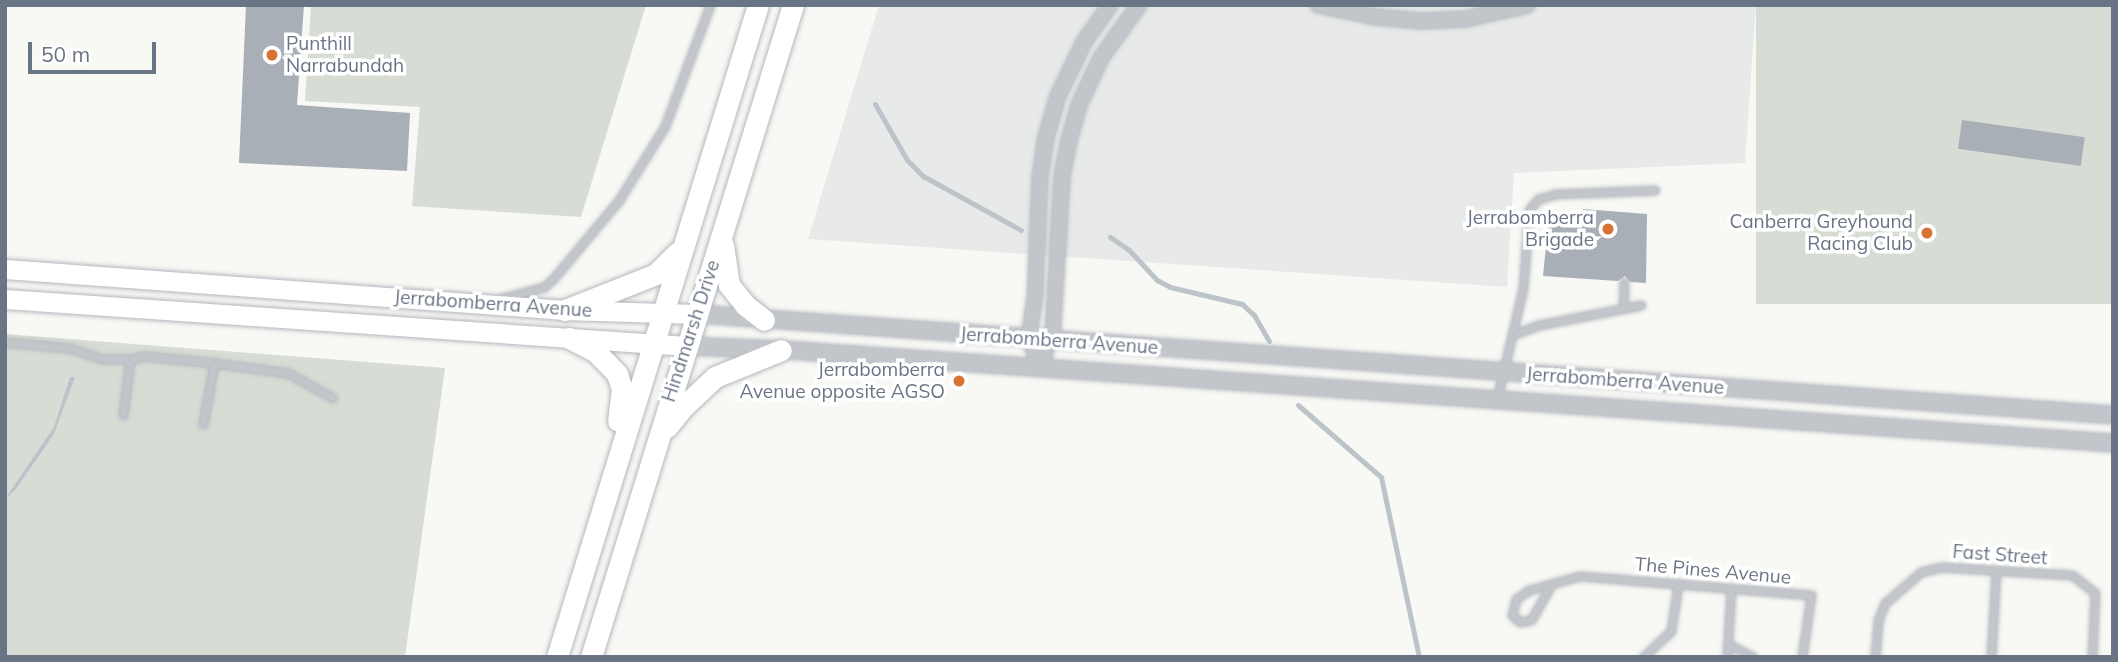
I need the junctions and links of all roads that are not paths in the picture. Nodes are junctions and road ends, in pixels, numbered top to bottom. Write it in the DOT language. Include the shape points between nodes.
graph roads {
  1 [pos="710,5"];
  2 [pos="758,5"];
  3 [pos="793,5"];
  4 [pos="1110,5"];
  5 [pos="1139,5"];
  6 [pos="1318,5"];
  7 [pos="1527,5"];
  8 [pos="1655,190"];
  9 [pos="721,236"];
  10 [pos="681,248"];
  11 [pos="5,269"];
  12 [pos="1624,282"];
  13 [pos="161,283"];
  14 [pos="5,299"];
  15 [pos="481,303"];
  16 [pos="127,306"];
  17 [pos="1641,306"];
  18 [pos="1623,309"];
  19 [pos="565,310"];
  20 [pos="191,311"];
  21 [pos="661,313"];
  22 [pos="697,314"];
  23 [pos="764,320"];
  24 [pos="1515,334"];
  25 [pos="569,338"];
  26 [pos="1029,338"];
  27 [pos="1051,340"];
  28 [pos="5,342"];
  29 [pos="653,343"];
  30 [pos="1091,343"];
  31 [pos="687,346"];
  32 [pos="781,350"];
  33 [pos="130,359"];
  34 [pos="214,363"];
  35 [pos="1040,368"];
  36 [pos="1089,372"];
  37 [pos="1503,372"];
  38 [pos="333,398"];
  39 [pos="1497,400"];
  40 [pos="122,415"];
  41 [pos="2113,415"];
  42 [pos="203,424"];
  43 [pos="2113,443"];
  44 [pos="653,452"];
  45 [pos="599,519"];
  46 [pos="1996,570"];
  47 [pos="1678,584"];
  48 [pos="1550,585"];
  49 [pos="1731,588"];
  50 [pos="1730,645"];
  51 [pos="557,657"];
  52 [pos="591,657"];
  53 [pos="1643,657"];
  54 [pos="1727,657"];
  55 [pos="1753,657"];
  56 [pos="1802,657"];
  57 [pos="1875,657"];
  58 [pos="1991,657"];
  59 [pos="2092,657"];
  1 -- 15 [label="lane" via="665,126 619,200 544,287"];
  2 -- 10 [label="main road, Hindmarsh Drive"];
  3 -- 9 [label="main road, Hindmarsh Drive"];
  4 -- 26 [label="street" via="1084,42 1058,96 1046,137"];
  5 -- 27 [label="street" via="1101,58 1079,105 1068,144"];
  6 -- 7 [label="street" via="1363,16 1422,21 1466,19"];
  8 -- 24 [label="lane" via="1555,194 1538,199 1529,211"];
  9 -- 22 [label="main road, Hindmarsh Drive"];
  9 -- 23 [label="main road" via="729,285"];
  10 -- 19 [label="main road" via="656,274"];
  10 -- 21 [label="main road, Hindmarsh Drive"];
  11 -- 13 [label="main road, Jerrabomberra Avenue"];
  12 -- 18 [label="lane"];
  13 -- 15 [label="main road, Jerrabomberra Avenue"];
  13 -- 16 [label="main road"];
  13 -- 20 [label="main road"];
  14 -- 16 [label="main road, Jerrabomberra Avenue"];
  15 -- 19 [label="main road, Jerrabomberra Avenue"];
  16 -- 20 [label="main road, Jerrabomberra Avenue"];
  17 -- 18 [label="lane"];
  18 -- 24 [label="lane"];
  19 -- 21 [label="main road, Jerrabomberra Avenue"];
  20 -- 25 [label="main road, Jerrabomberra Avenue"];
  21 -- 22 [label="main road, Jerrabomberra Avenue"];
  21 -- 29 [label="main road, Hindmarsh Drive"];
  22 -- 23 [label="street, Jerrabomberra Avenue"];
  22 -- 31 [label="main road, Hindmarsh Drive"];
  23 -- 26 [label="street, Jerrabomberra Avenue"];
  24 -- 37 [label="lane"];
  25 -- 29 [label="main road, Jerrabomberra Avenue"];
  25 -- 45 [label="main road" via="605,359 622,389"];
  26 -- 27 [label="street, Jerrabomberra Avenue"];
  26 -- 35 [label="street"];
  27 -- 30 [label="street, Jerrabomberra Avenue"];
  27 -- 35 [label="street"];
  28 -- 33 [label="lane" via="70,348 103,359"];
  29 -- 31 [label="main road, Jerrabomberra Avenue"];
  29 -- 45 [label="main road, Hindmarsh Drive"];
  30 -- 36 [label="street"];
  30 -- 37 [label="street, Jerrabomberra Avenue"];
  31 -- 32 [label="street, Jerrabomberra Avenue"];
  31 -- 44 [label="main road, Hindmarsh Drive"];
  32 -- 35 [label="street, Jerrabomberra Avenue"];
  32 -- 44 [label="main road" via="729,370 702,388 684,405"];
  33 -- 34 [label="lane" via="145,356"];
  33 -- 40 [label="lane"];
  34 -- 38 [label="lane" via="288,373"];
  34 -- 42 [label="lane"];
  35 -- 36 [label="street, Jerrabomberra Avenue"];
  36 -- 39 [label="street, Jerrabomberra Avenue"];
  37 -- 39 [label="lane"];
  37 -- 41 [label="street, Jerrabomberra Avenue"];
  39 -- 43 [label="street, Jerrabomberra Avenue"];
  44 -- 52 [label="main road, Hindmarsh Drive"];
  45 -- 51 [label="main road, Hindmarsh Drive"];
  46 -- 57 [label="lane, Fast Street" via="1941,567 1922,572 1885,603 1878,620"];
  46 -- 58 [label="lane"];
  46 -- 59 [label="lane, Fast Street" via="2072,575 2095,593"];
  47 -- 48 [label="lane, The Pines Avenue" via="1580,576"];
  47 -- 49 [label="lane, The Pines Avenue"];
  47 -- 53 [label="lane" via="1671,631"];
  48 -- 48 [label="lane, The Pines Avenue" via="1531,620 1520,622 1512,615 1516,600 1529,590"];
  49 -- 50 [label="lane"];
  49 -- 56 [label="lane, The Pines Avenue" via="1811,595"];
  50 -- 54 [label="lane"];
  50 -- 55 [label="lane"];
}
